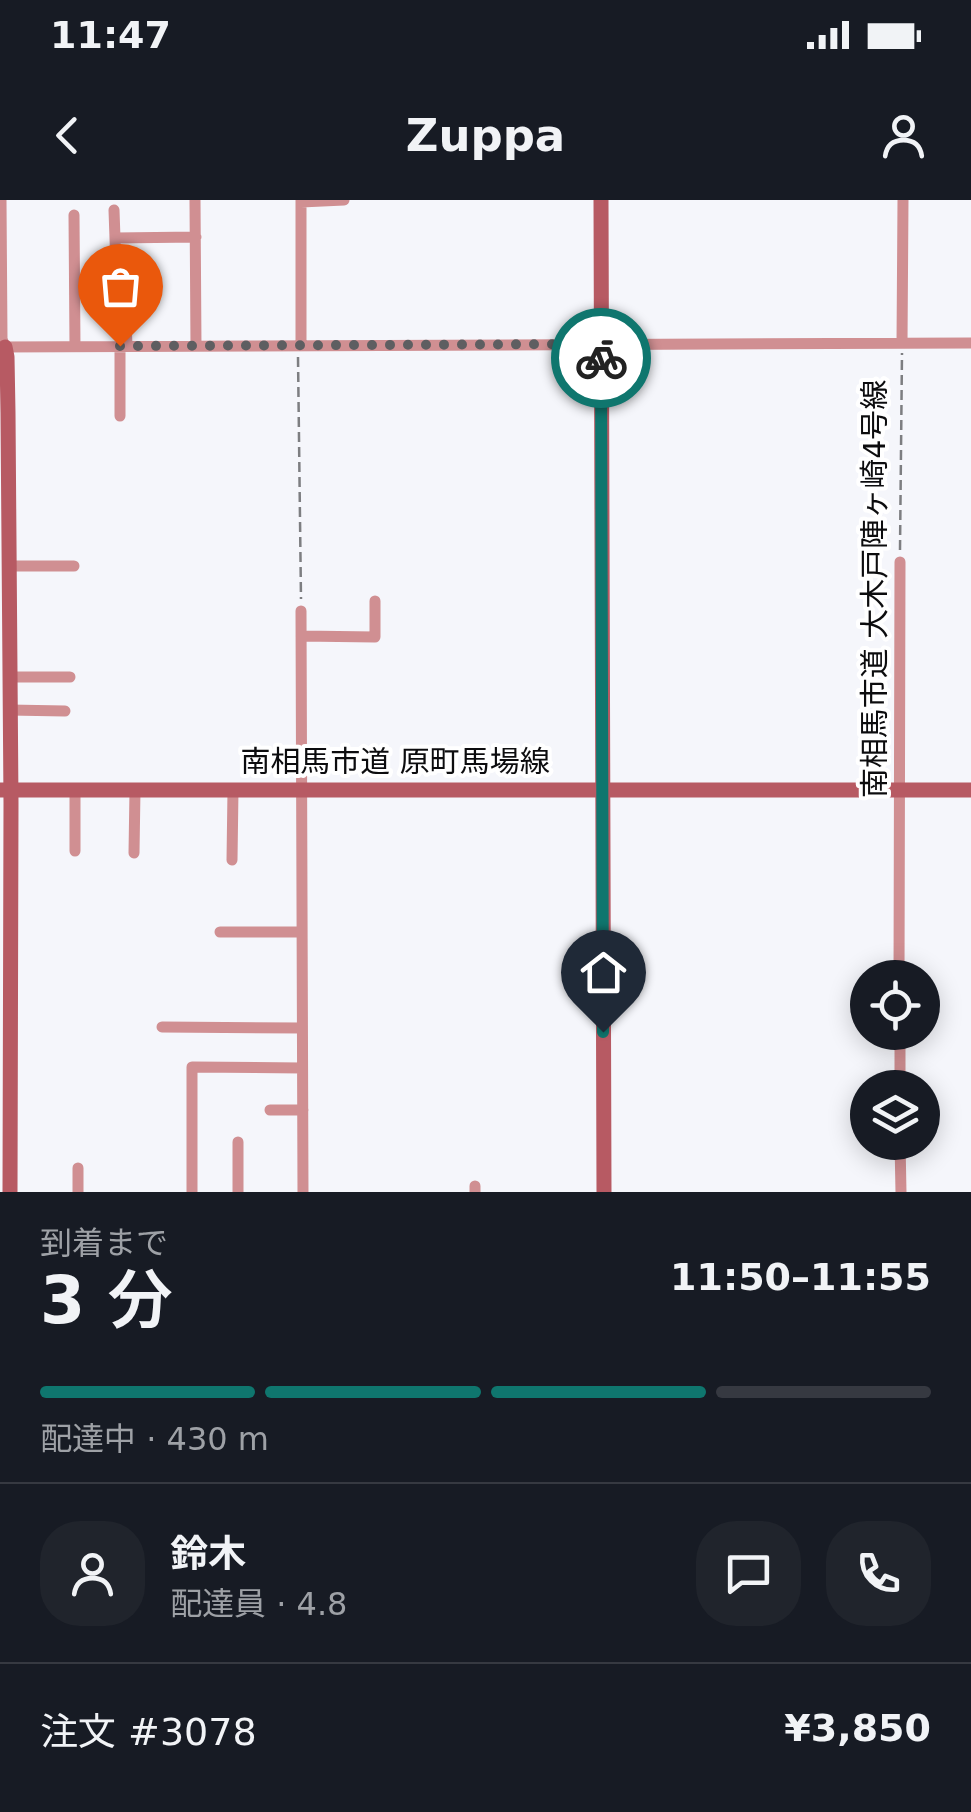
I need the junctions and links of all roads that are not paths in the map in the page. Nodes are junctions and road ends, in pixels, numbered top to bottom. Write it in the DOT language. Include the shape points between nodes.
graph roads {
  1 [pos="196,200"];
  2 [pos="344,200"];
  3 [pos="601,200"];
  4 [pos="903,200"];
  5 [pos="300,201"];
  6 [pos="1,204"];
  7 [pos="114,210"];
  8 [pos="74,215"];
  9 [pos="196,237"];
  10 [pos="115,238"];
  11 [pos="902,343"];
  12 [pos="971,343"];
  13 [pos="601,344"];
  14 [pos="74,346"];
  15 [pos="124,346"];
  16 [pos="196,346"];
  17 [pos="302,346"];
  18 [pos="2,347"];
  19 [pos="120,416"];
  20 [pos="4,541"];
  21 [pos="900,562"];
  22 [pos="8,566"];
  23 [pos="74,566"];
  24 [pos="375,601"];
  25 [pos="301,611"];
  26 [pos="301,636"];
  27 [pos="4,638"];
  28 [pos="9,677"];
  29 [pos="70,677"];
  30 [pos="6,706"];
  31 [pos="65,711"];
  32 [pos="75,790"];
  33 [pos="135,790"];
  34 [pos="233,790"];
  35 [pos="302,790"];
  36 [pos="602,790"];
  37 [pos="898,790"];
  38 [pos="971,790"];
  39 [pos="5,791"];
  40 [pos="75,850"];
  41 [pos="134,853"];
  42 [pos="232,860"];
  43 [pos="5,922"];
  44 [pos="220,932"];
  45 [pos="302,932"];
  46 [pos="899,960"];
  47 [pos="5,1026"];
  48 [pos="162,1028"];
  49 [pos="302,1028"];
  50 [pos="302,1068"];
  51 [pos="270,1110"];
  52 [pos="302,1110"];
  53 [pos="238,1142"];
  54 [pos="900,1160"];
  55 [pos="78,1168"];
  56 [pos="10,1192"];
  57 [pos="78,1192"];
  58 [pos="192,1192"];
  59 [pos="238,1192"];
  60 [pos="304,1192"];
  61 [pos="604,1192"];
  62 [pos="900,1192"];
  1 -- 9 [label="street"];
  2 -- 5 [label="street"];
  3 -- 13 [label="street"];
  4 -- 11 [label="street, 南相馬市道 大木戸陣ヶ崎4号線"];
  5 -- 17 [label="street"];
  6 -- 18 [label="street"];
  7 -- 10 [label="street"];
  8 -- 14 [label="street"];
  9 -- 10 [label="street"];
  9 -- 16 [label="street"];
  10 -- 15 [label="street" via="117,295 125,294"];
  11 -- 12 [label="street"];
  11 -- 13 [label="street"];
  13 -- 17 [label="street"];
  13 -- 36 [label="street"];
  14 -- 15 [label="street"];
  14 -- 18 [label="street"];
  15 -- 16 [label="street"];
  15 -- 19 [label="street"];
  16 -- 17 [label="street"];
  18 -- 20 [label="street"];
  20 -- 22 [label="street"];
  21 -- 37 [label="street, 南相馬市道 大木戸陣ヶ崎4号線"];
  22 -- 23 [label="street"];
  22 -- 27 [label="street"];
  24 -- 26 [label="street" via="375,636"];
  25 -- 26 [label="street"];
  26 -- 35 [label="street"];
  27 -- 28 [label="street"];
  28 -- 29 [label="street"];
  28 -- 30 [label="street"];
  30 -- 31 [label="street"];
  30 -- 39 [label="street"];
  32 -- 33 [label="street, 南相馬市道 原町馬場線"];
  32 -- 39 [label="street, 南相馬市道 原町馬場線"];
  32 -- 40 [label="street"];
  33 -- 34 [label="street, 南相馬市道 原町馬場線"];
  33 -- 41 [label="street"];
  34 -- 35 [label="street, 南相馬市道 原町馬場線"];
  34 -- 42 [label="street"];
  35 -- 36 [label="street, 南相馬市道 原町馬場線"];
  35 -- 45 [label="street"];
  36 -- 37 [label="street, 南相馬市道 原町馬場線"];
  36 -- 61 [label="street"];
  37 -- 38 [label="street, 南相馬市道 原町馬場線"];
  37 -- 46 [label="street, 南相馬市道 大木戸陣ヶ崎4号線"];
  39 -- 43 [label="street"];
  43 -- 47 [label="street"];
  44 -- 45 [label="street"];
  45 -- 49 [label="street"];
  47 -- 56 [label="street"];
  48 -- 49 [label="street"];
  49 -- 50 [label="street"];
  50 -- 52 [label="street"];
  50 -- 58 [label="street" via="192,1067"];
  51 -- 52 [label="street"];
  52 -- 60 [label="street"];
  53 -- 59 [label="street"];
  54 -- 62 [label="street"];
  55 -- 57 [label="street"];
}
